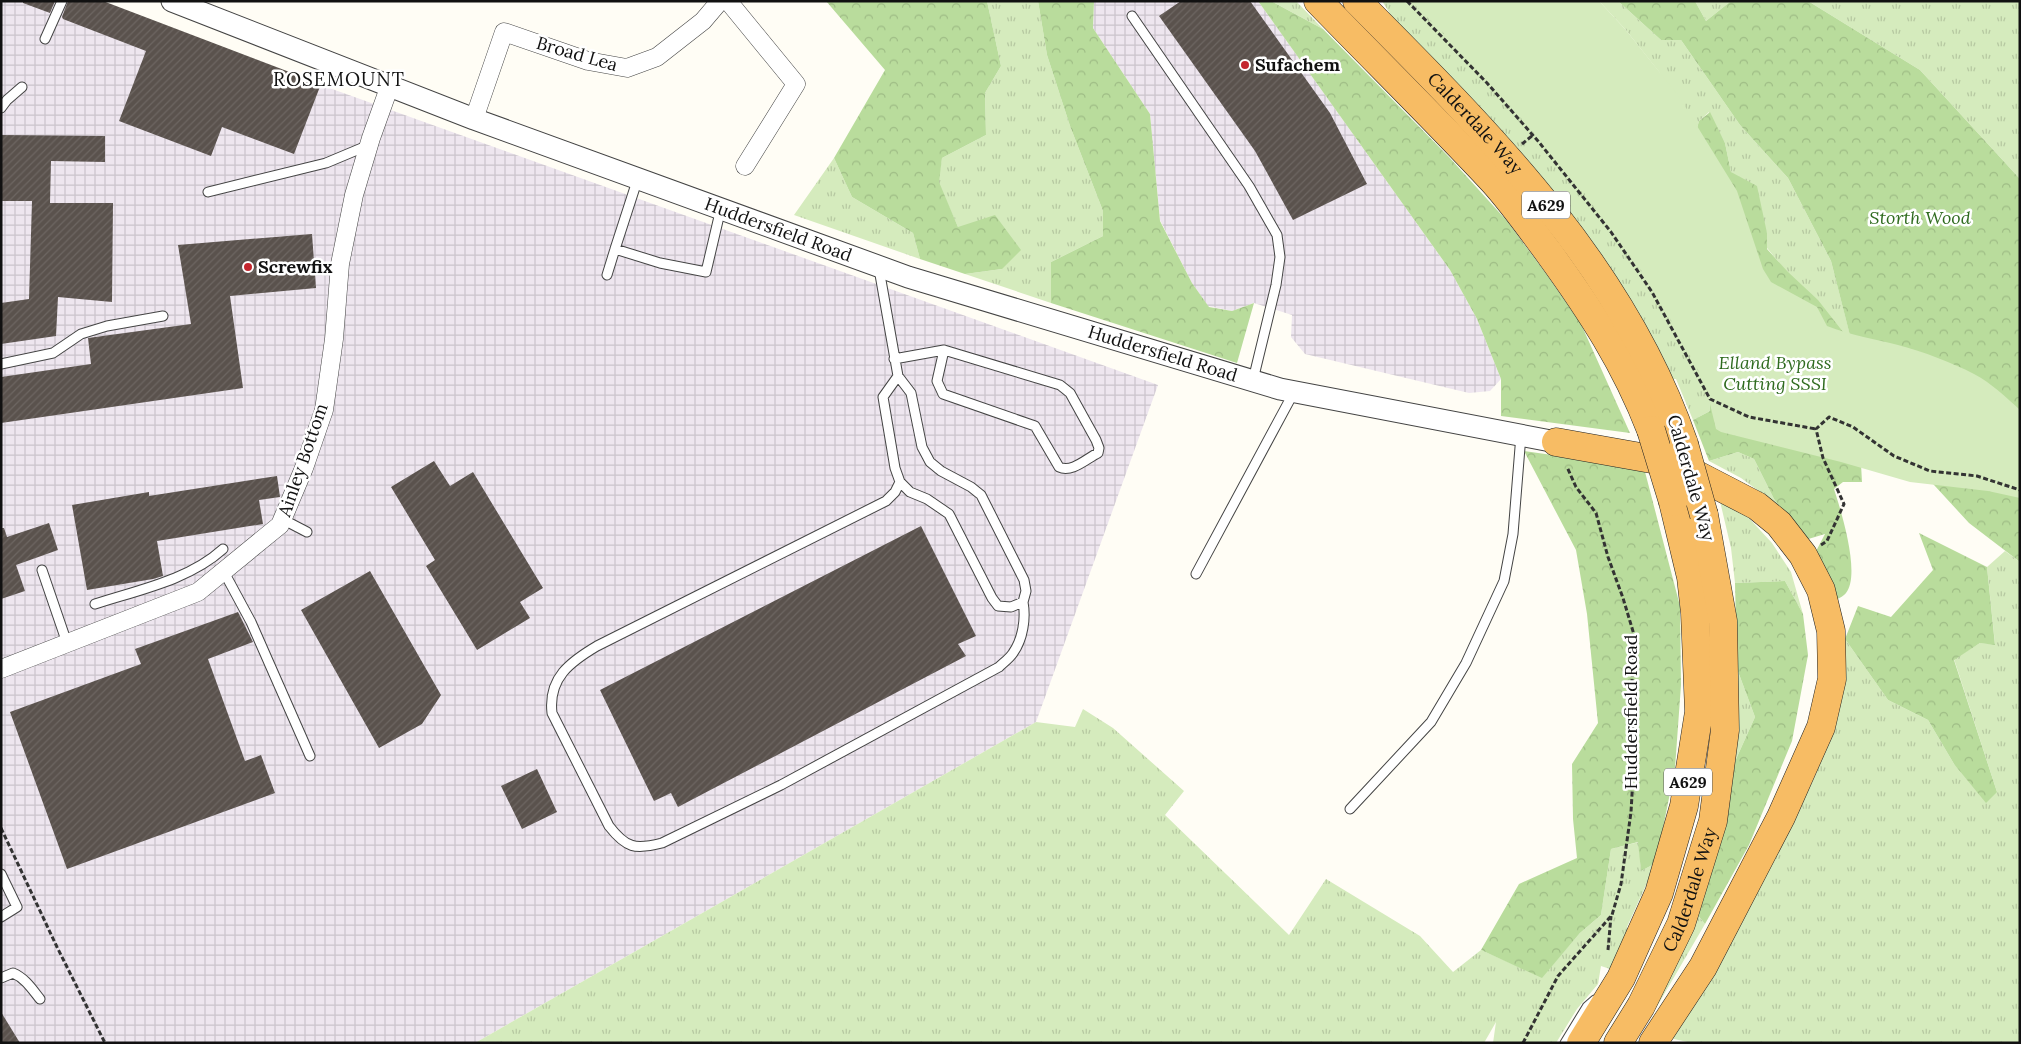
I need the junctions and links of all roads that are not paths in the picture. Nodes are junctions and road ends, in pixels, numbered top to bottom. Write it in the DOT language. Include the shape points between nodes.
graph roads {
  1 [pos="62,1"];
  2 [pos="172,1"];
  3 [pos="720,1"];
  4 [pos="728,1"];
  5 [pos="1318,1"];
  6 [pos="1357,1"];
  7 [pos="1132,16"];
  8 [pos="45,39"];
  9 [pos="390,85"];
  10 [pos="22,87"];
  11 [pos="1,108"];
  12 [pos="474,119"];
  13 [pos="369,145"];
  14 [pos="745,166"];
  15 [pos="638,178"];
  16 [pos="208,192"];
  17 [pos="722,208"];
  18 [pos="615,249"];
  19 [pos="878,266"];
  20 [pos="607,275"];
  21 [pos="163,316"];
  22 [pos="944,350"];
  23 [pos="894,359"];
  24 [pos="1,364"];
  25 [pos="898,376"];
  26 [pos="1253,381"];
  27 [pos="1294,392"];
  28 [pos="1521,435"];
  29 [pos="1556,442"];
  30 [pos="900,482"];
  31 [pos="282,519"];
  32 [pos="307,532"];
  33 [pos="223,549"];
  34 [pos="196,568"];
  35 [pos="42,570"];
  36 [pos="224,572"];
  37 [pos="1196,574"];
  38 [pos="205,587"];
  39 [pos="1023,602"];
  40 [pos="95,604"];
  41 [pos="67,643"];
  42 [pos="1,669"];
  43 [pos="310,756"];
  44 [pos="1350,809"];
  45 [pos="1,874"];
  46 [pos="1,917"];
  47 [pos="1,978"];
  48 [pos="1621,978"];
  49 [pos="40,999"];
  50 [pos="1565,1043"];
  51 [pos="1581,1043"];
  52 [pos="1618,1043"];
  53 [pos="1653,1043"];
  1 -- 8 [label="lane"];
  2 -- 9 [label="street, Huddersfield Road"];
  3 -- 12 [label="street, Broad Lea" via="702,21 657,57 627,68 588,61 504,32"];
  4 -- 14 [label="street" via="796,84"];
  5 -- 48 [label="highway, Calderdale Way / A629, bridge" via="1494,182 1528,224 1585,302 1620,360 1651,430 1691,577 1699,712 1684,806 1659,893"];
  6 -- 52 [label="highway, Calderdale Way / A629, bridge" via="1497,145 1588,258 1640,340 1659,378 1684,444 1704,515 1723,621 1725,730 1713,821 1681,924 1641,1006"];
  7 -- 26 [label="lane" via="1249,186 1277,235 1280,257 1276,285"];
  9 -- 12 [label="street, Huddersfield Road"];
  9 -- 13 [label="street, Ainley Bottom"];
  10 -- 11 [label="lane"];
  12 -- 15 [label="street, Huddersfield Road"];
  13 -- 16 [label="lane" via="326,163"];
  13 -- 31 [label="street, Ainley Bottom" via="354,195 340,264 324,410"];
  15 -- 17 [label="street, Huddersfield Road"];
  15 -- 18 [label="lane"];
  17 -- 18 [label="lane" via="706,272 660,263"];
  17 -- 19 [label="street, Huddersfield Road"];
  18 -- 20 [label="lane"];
  19 -- 23 [label="lane"];
  19 -- 26 [label="street, Huddersfield Road"];
  21 -- 24 [label="lane" via="81,334 53,353"];
  22 -- 22 [label="lane" via="1060,385 1070,393 1096,440 1098,453 1064,469 1059,467 1035,426 943,394 937,381"];
  22 -- 23 [label="lane"];
  23 -- 25 [label="lane"];
  25 -- 30 [label="lane" via="882,398"];
  25 -- 39 [label="lane" via="911,393 922,447 930,462 980,495 1024,580"];
  26 -- 27 [label="street, Huddersfield Road"];
  27 -- 28 [label="street, Huddersfield Road"];
  27 -- 37 [label="lane"];
  28 -- 29 [label="street, Huddersfield Road"];
  28 -- 44 [label="lane" via="1513,534 1504,581 1466,663 1431,722"];
  29 -- 53 [label="highway" via="1674,463 1757,506 1779,524 1803,555 1821,590 1831,631 1832,679 1821,728 1781,817 1702,967"];
  30 -- 39 [label="lane" via="910,492 949,514 998,606 1010,607"];
  30 -- 39 [label="lane" via="886,501 597,646 565,669 552,689 552,713 609,826 619,839 631,846 662,843 781,785 999,667 1013,653 1021,636 1025,614"];
  31 -- 32 [label="lane"];
  31 -- 36 [label="street, Ainley Bottom"];
  33 -- 34 [label="lane"];
  34 -- 38 [label="lane"];
  34 -- 40 [label="lane" via="165,582"];
  35 -- 41 [label="lane"];
  36 -- 38 [label="street, Ainley Bottom"];
  36 -- 43 [label="lane" via="251,622"];
  38 -- 41 [label="street, Ainley Bottom"];
  41 -- 42 [label="street, Ainley Bottom"];
  45 -- 46 [label="lane" via="16,907"];
  47 -- 49 [label="lane" via="13,973 18,975"];
  48 -- 50 [label="lane, Calderdale Way" via="1587,1007"];
  48 -- 51 [label="highway, Calderdale Way / A629"];
}
